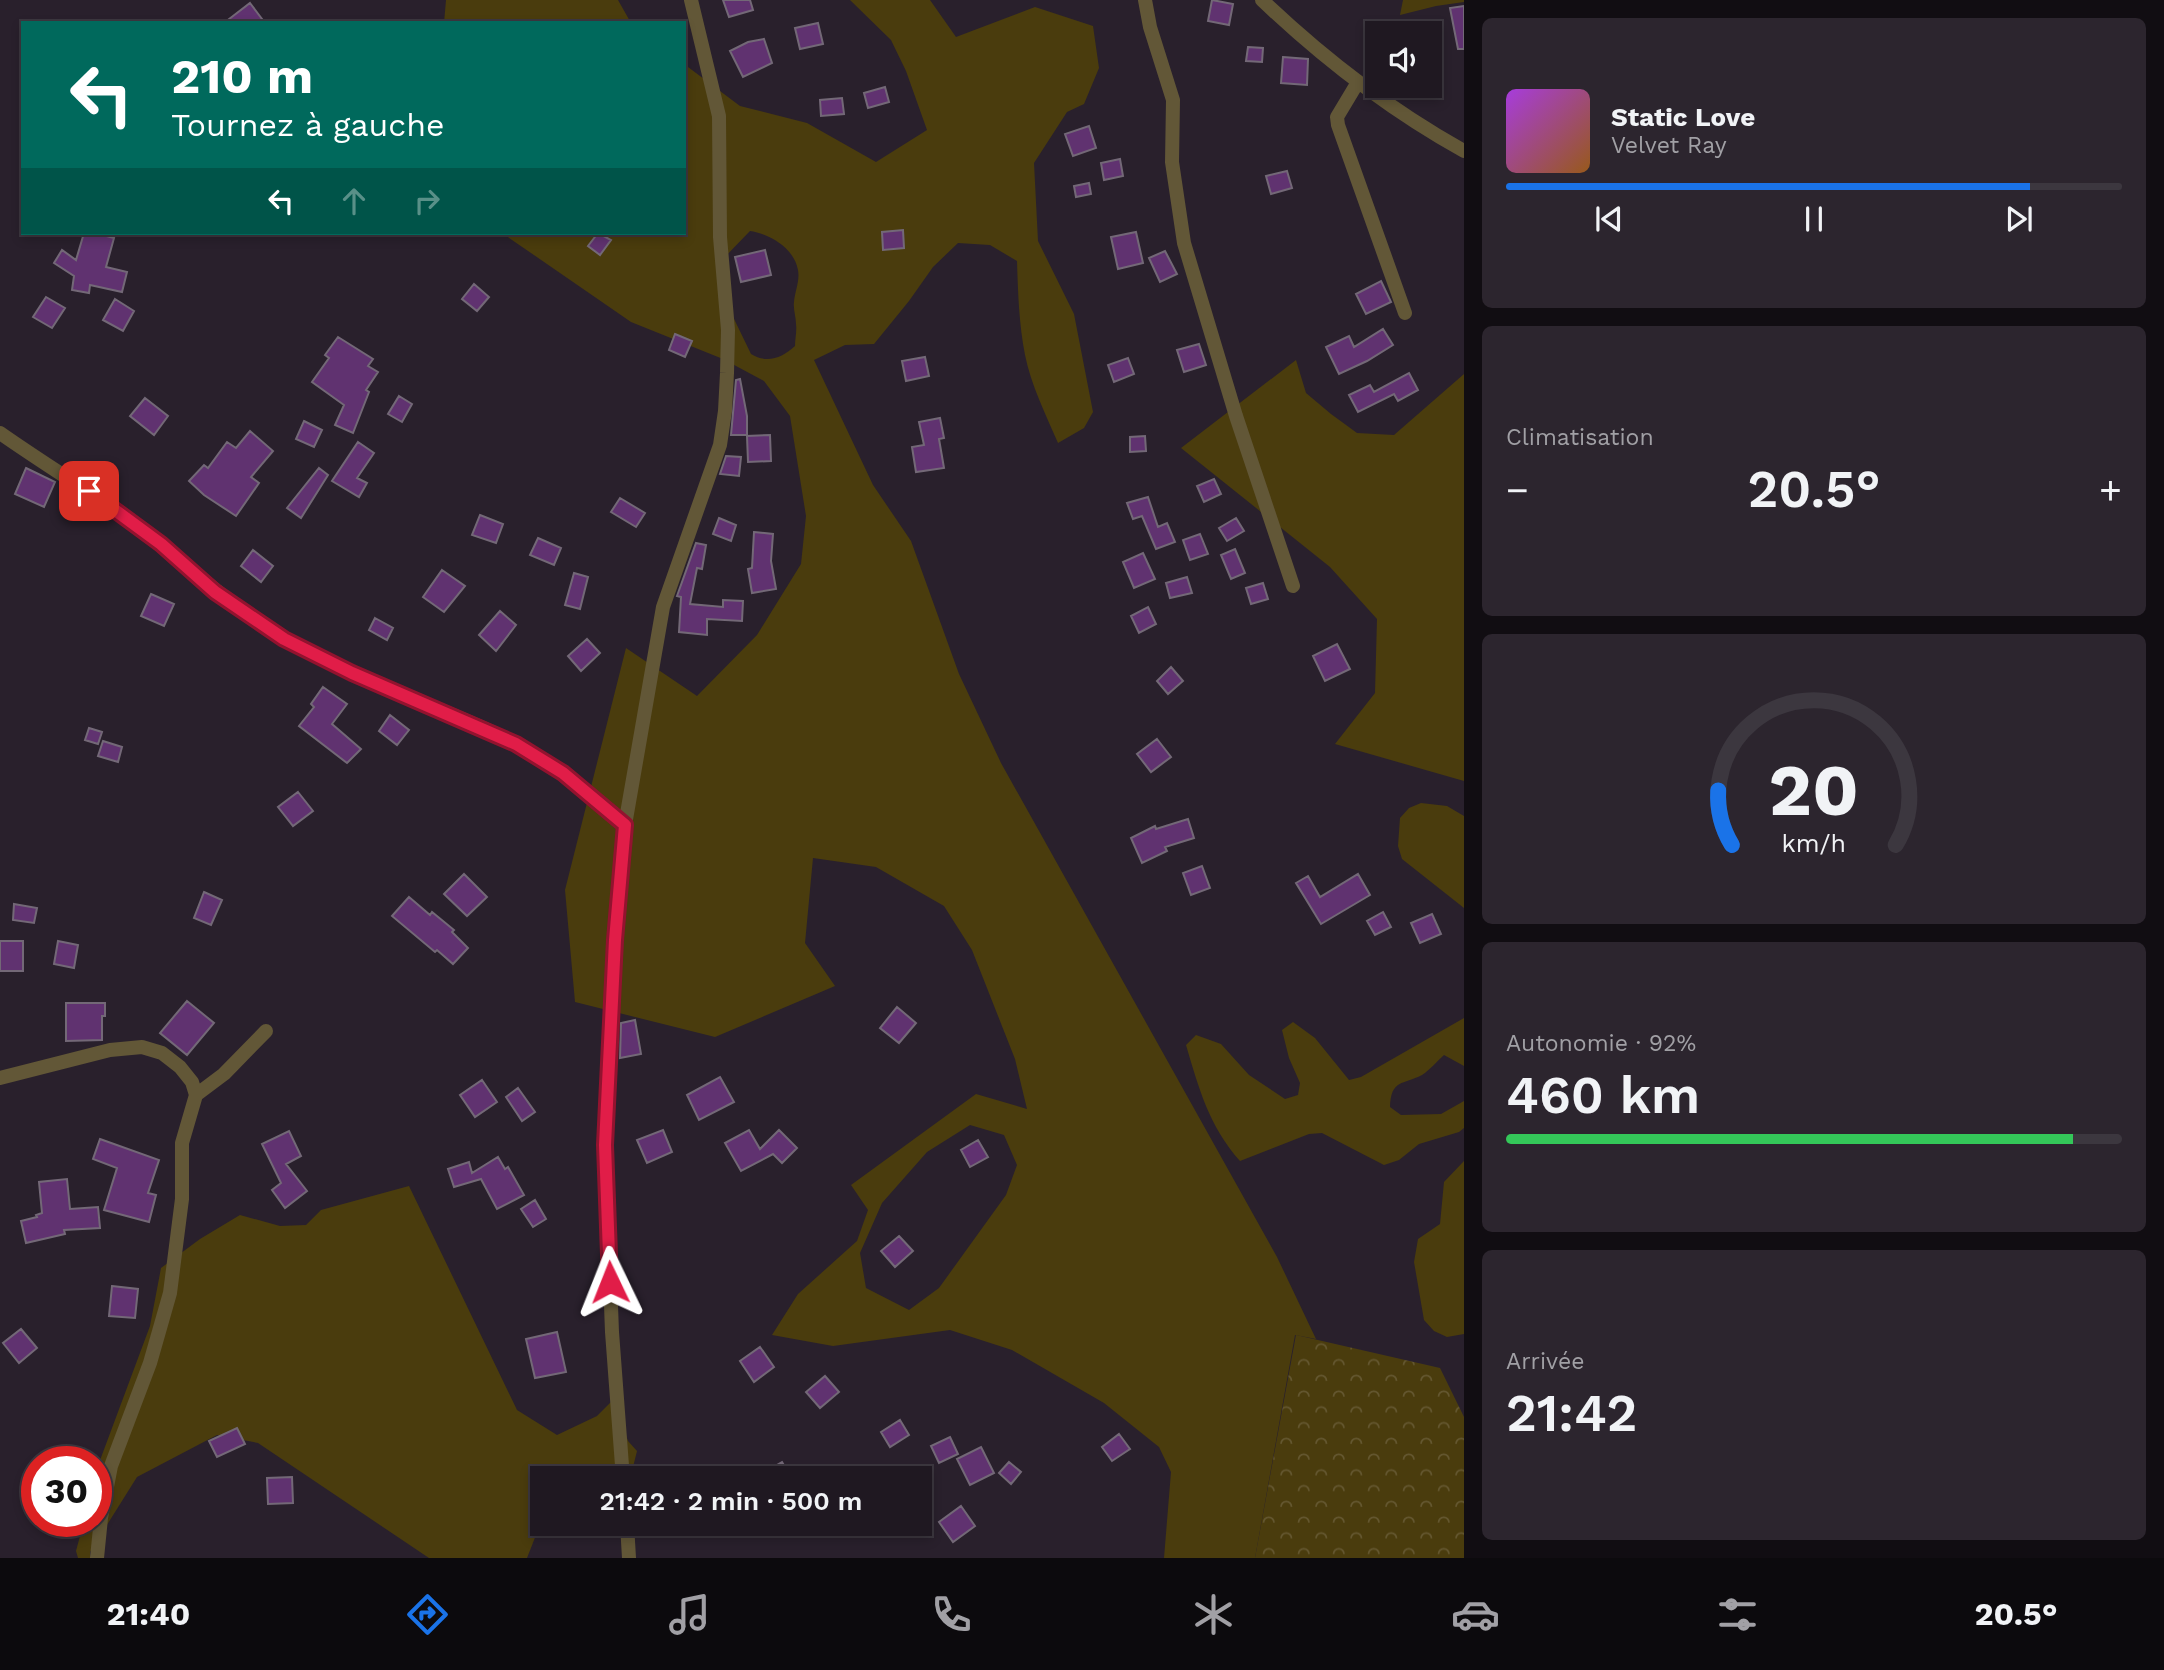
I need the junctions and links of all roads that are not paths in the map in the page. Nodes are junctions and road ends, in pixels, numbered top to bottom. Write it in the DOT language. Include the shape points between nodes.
graph roads {
  1 [pos="691,0"];
  2 [pos="1145,0"];
  3 [pos="1262,0"];
  4 [pos="1358,82"];
  5 [pos="1464,151"];
  6 [pos="1405,313"];
  7 [pos="0,433"];
  8 [pos="1293,586"];
  9 [pos="625,825"];
  10 [pos="266,1031"];
  11 [pos="0,1077"];
  12 [pos="196,1095"];
  13 [pos="622,1466"];
  14 [pos="627,1536"];
  15 [pos="97,1558"];
  16 [pos="629,1558"];
  1 -- 9 [label="street" via="719,116 720,237 728,330 726,411 720,445 663,607"];
  2 -- 8 [label="street" via="1173,100 1172,162 1184,243"];
  3 -- 4 [label="street"];
  4 -- 5 [label="street"];
  4 -- 6 [label="street" via="1337,117 1338,125"];
  7 -- 9 [label="street" via="89,491 161,544 215,592 284,639 516,744 563,773"];
  9 -- 13 [label="street" via="605,1145 611,1332"];
  10 -- 12 [label="street"];
  11 -- 12 [label="street" via="142,1046 162,1053 180,1067"];
  12 -- 15 [label="street" via="182,1143 170,1293 150,1363 111,1466"];
  14 -- 16 [label="street"];
}
